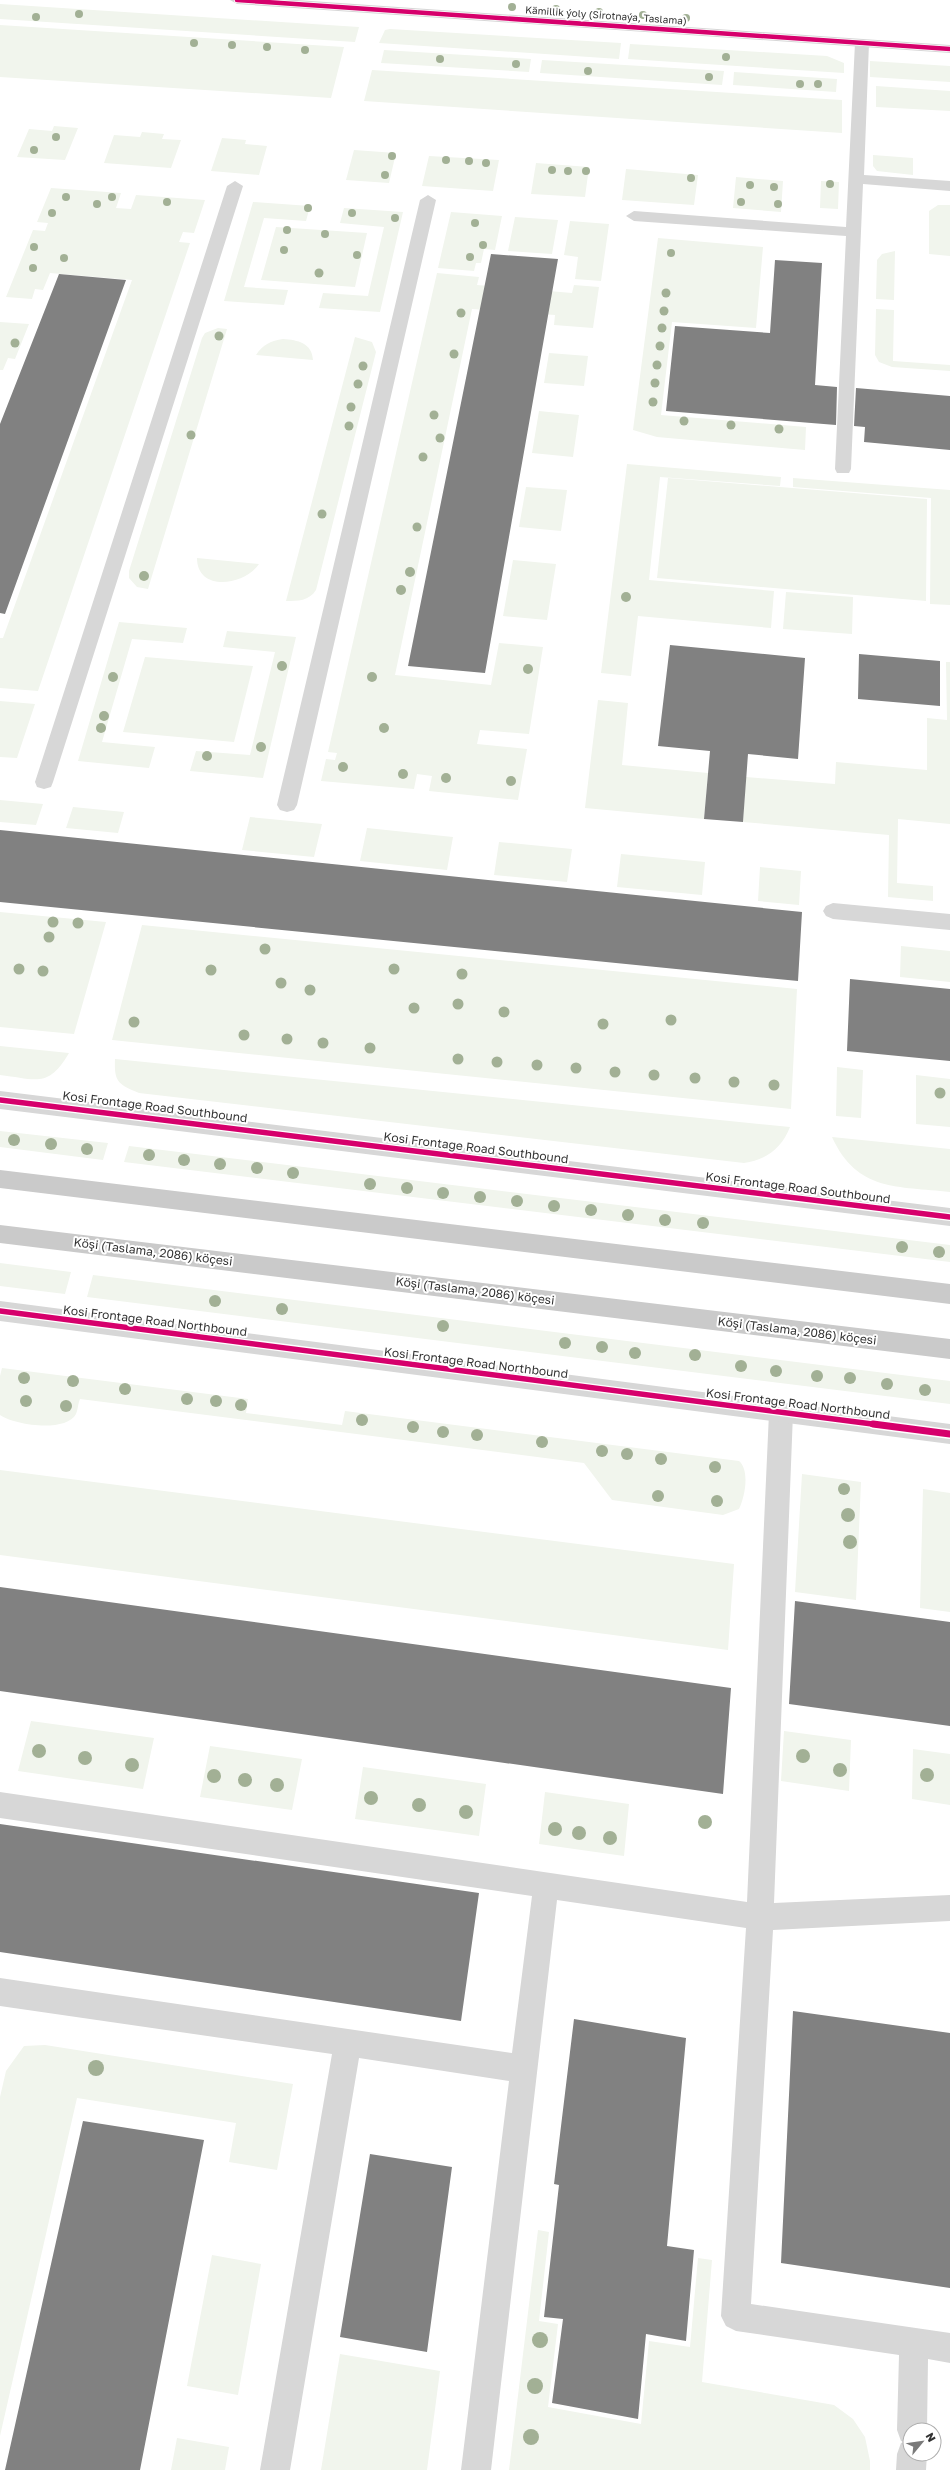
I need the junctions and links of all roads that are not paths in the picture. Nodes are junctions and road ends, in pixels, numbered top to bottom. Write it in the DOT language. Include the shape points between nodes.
graph roads {
  1 [pos="237,0"];
  2 [pos="862,43"];
  3 [pos="950,49"];
  4 [pos="856,179"];
  5 [pos="235,186"];
  6 [pos="950,186"];
  7 [pos="428,200"];
  8 [pos="634,216"];
  9 [pos="853,232"];
  10 [pos="843,469"];
  11 [pos="44,782"];
  12 [pos="287,805"];
  13 [pos="833,911"];
  14 [pos="950,922"];
  15 [pos="0,1100"];
  16 [pos="0,1179"];
  17 [pos="950,1217"];
  18 [pos="0,1234"];
  19 [pos="950,1294"];
  20 [pos="0,1312"];
  21 [pos="950,1349"];
  22 [pos="781,1414"];
  23 [pos="950,1434"];
  24 [pos="0,1805"];
  25 [pos="546,1886"];
  26 [pos="950,1908"];
  27 [pos="760,1917"];
  28 [pos="0,1992"];
  29 [pos="348,2042"];
  30 [pos="524,2069"];
  31 [pos="914,2343"];
  32 [pos="950,2348"];
  33 [pos="912,2422"];
  34 [pos="276,2470"];
  35 [pos="476,2470"];
  1 -- 2 [label="street, Kämillik ýoly (Sirotnaýa, Taslama)"];
  2 -- 3 [label="street, Kämillik ýoly (Sirotnaýa, Taslama)"];
  2 -- 4 [label="street"];
  4 -- 6 [label="street"];
  4 -- 9 [label="street"];
  5 -- 11 [label="street"];
  7 -- 12 [label="street"];
  8 -- 9 [label="street"];
  9 -- 10 [label="street"];
  13 -- 14 [label="street"];
  15 -- 17 [label="street, Kosi Frontage Road Southbound"];
  16 -- 19 [label="main road"];
  18 -- 21 [label="main road, Köşi (Taslama, 2086) köçesi"];
  20 -- 22 [label="street, Kosi Frontage Road Northbound"];
  22 -- 23 [label="street, Kosi Frontage Road Northbound"];
  22 -- 27 [label="street"];
  24 -- 25 [label="street"];
  25 -- 27 [label="street"];
  25 -- 30 [label="street"];
  26 -- 27 [label="street"];
  27 -- 31 [label="street" via="736,2316"];
  28 -- 29 [label="street"];
  29 -- 30 [label="street"];
  29 -- 34 [label="street"];
  30 -- 35 [label="street"];
  31 -- 32 [label="street"];
  31 -- 33 [label="street"];
}
